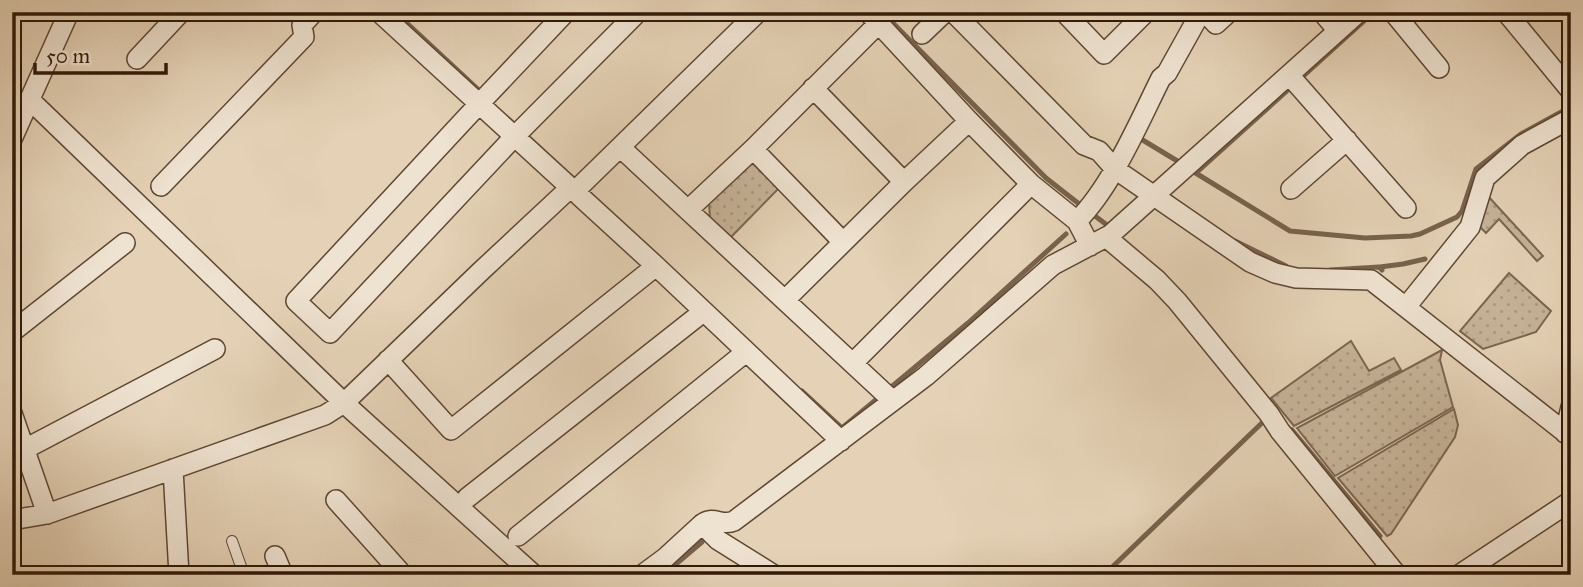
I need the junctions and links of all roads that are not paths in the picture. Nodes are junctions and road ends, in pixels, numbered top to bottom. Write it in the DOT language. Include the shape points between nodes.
graph roads {
  1 [pos="69,12"];
  2 [pos="181,12"];
  3 [pos="314,12"];
  4 [pos="379,12"];
  5 [pos="566,12"];
  6 [pos="638,12"];
  7 [pos="758,12"];
  8 [pos="945,12"];
  9 [pos="953,12"];
  10 [pos="1064,12"];
  11 [pos="1146,12"];
  12 [pos="1203,12"];
  13 [pos="1229,12"];
  14 [pos="1322,12"];
  15 [pos="1359,12"];
  16 [pos="1393,12"];
  17 [pos="1506,12"];
  18 [pos="873,18"];
  19 [pos="1338,31"];
  20 [pos="922,34"];
  21 [pos="137,59"];
  22 [pos="1439,68"];
  23 [pos="1294,80"];
  24 [pos="813,88"];
  25 [pos="1571,91"];
  26 [pos="484,99"];
  27 [pos="30,100"];
  28 [pos="1571,120"];
  29 [pos="969,121"];
  30 [pos="519,132"];
  31 [pos="12,139"];
  32 [pos="1347,140"];
  33 [pos="621,148"];
  34 [pos="753,149"];
  35 [pos="1116,166"];
  36 [pos="904,182"];
  37 [pos="1031,184"];
  38 [pos="160,186"];
  39 [pos="576,188"];
  40 [pos="1291,189"];
  41 [pos="1154,196"];
  42 [pos="1406,208"];
  43 [pos="688,210"];
  44 [pos="1083,214"];
  45 [pos="1106,236"];
  46 [pos="843,242"];
  47 [pos="125,243"];
  48 [pos="656,266"];
  49 [pos="785,300"];
  50 [pos="1406,307"];
  51 [pos="703,312"];
  52 [pos="12,332"];
  53 [pos="215,349"];
  54 [pos="746,352"];
  55 [pos="388,360"];
  56 [pos="853,363"];
  57 [pos="888,396"];
  58 [pos="344,403"];
  59 [pos="1571,407"];
  60 [pos="12,413"];
  61 [pos="1568,435"];
  62 [pos="836,436"];
  63 [pos="25,449"];
  64 [pos="173,469"];
  65 [pos="467,498"];
  66 [pos="336,500"];
  67 [pos="1571,501"];
  68 [pos="47,514"];
  69 [pos="12,520"];
  70 [pos="702,524"];
  71 [pos="518,536"];
  72 [pos="232,541"];
  73 [pos="275,556"];
  74 [pos="655,571"];
  75 [pos="179,575"];
  76 [pos="244,575"];
  77 [pos="283,575"];
  78 [pos="403,575"];
  79 [pos="534,575"];
  80 [pos="774,575"];
  81 [pos="1397,575"];
  82 [pos="1459,575"];
  1 -- 27 [label="street"];
  2 -- 21 [label="street"];
  3 -- 38 [label="street" via="302,25 303,37"];
  4 -- 26 [label="street"];
  5 -- 26 [label="street"];
  6 -- 30 [label="street"];
  7 -- 33 [label="street"];
  8 -- 20 [label="street"];
  9 -- 35 [label="street" via="1084,145"];
  10 -- 11 [label="street" via="1104,54"];
  12 -- 13 [label="street" via="1216,24"];
  12 -- 35 [label="street" via="1161,78"];
  14 -- 19 [label="street"];
  15 -- 19 [label="street"];
  16 -- 22 [label="street"];
  17 -- 25 [label="street"];
  18 -- 24 [label="street"];
  18 -- 29 [label="street"];
  19 -- 23 [label="street"];
  23 -- 32 [label="street"];
  23 -- 41 [label="street"];
  24 -- 34 [label="street"];
  24 -- 36 [label="street"];
  26 -- 30 [label="street"];
  26 -- 30 [label="street" via="296,302 330,333"];
  27 -- 31 [label="street"];
  27 -- 58 [label="street"];
  28 -- 50 [label="street" via="1522,145 1485,177 1470,227"];
  29 -- 36 [label="street"];
  29 -- 37 [label="street"];
  30 -- 39 [label="street"];
  32 -- 40 [label="street"];
  32 -- 42 [label="street"];
  33 -- 39 [label="street"];
  33 -- 43 [label="street"];
  34 -- 43 [label="street"];
  34 -- 46 [label="street"];
  35 -- 41 [label="street"];
  35 -- 44 [label="street"];
  36 -- 46 [label="street"];
  37 -- 44 [label="street"];
  37 -- 56 [label="street"];
  39 -- 48 [label="street"];
  39 -- 55 [label="street"];
  41 -- 45 [label="street"];
  41 -- 50 [label="street" via="1250,262 1296,278 1371,280"];
  43 -- 49 [label="street"];
  44 -- 45 [label="street"];
  45 -- 57 [label="street" via="1054,265 926,376"];
  45 -- 81 [label="street" via="1177,301"];
  46 -- 49 [label="street"];
  47 -- 52 [label="street"];
  48 -- 51 [label="street"];
  48 -- 55 [label="street" via="451,430"];
  49 -- 56 [label="street"];
  50 -- 61 [label="street"];
  51 -- 54 [label="street"];
  51 -- 65 [label="street"];
  53 -- 63 [label="street"];
  54 -- 62 [label="street"];
  54 -- 71 [label="street"];
  55 -- 58 [label="street"];
  56 -- 57 [label="street"];
  57 -- 62 [label="street"];
  58 -- 64 [label="street" via="325,415"];
  58 -- 79 [label="street"];
  59 -- 61 [label="street"];
  60 -- 63 [label="street"];
  62 -- 70 [label="street" via="734,521"];
  63 -- 68 [label="street"];
  64 -- 68 [label="street"];
  64 -- 75 [label="street"];
  66 -- 78 [label="street"];
  67 -- 82 [label="street"];
  68 -- 69 [label="street"];
  70 -- 74 [label="street"];
  70 -- 80 [label="street" via="718,540"];
  72 -- 76 [label="lane"];
  73 -- 77 [label="street"];
}
